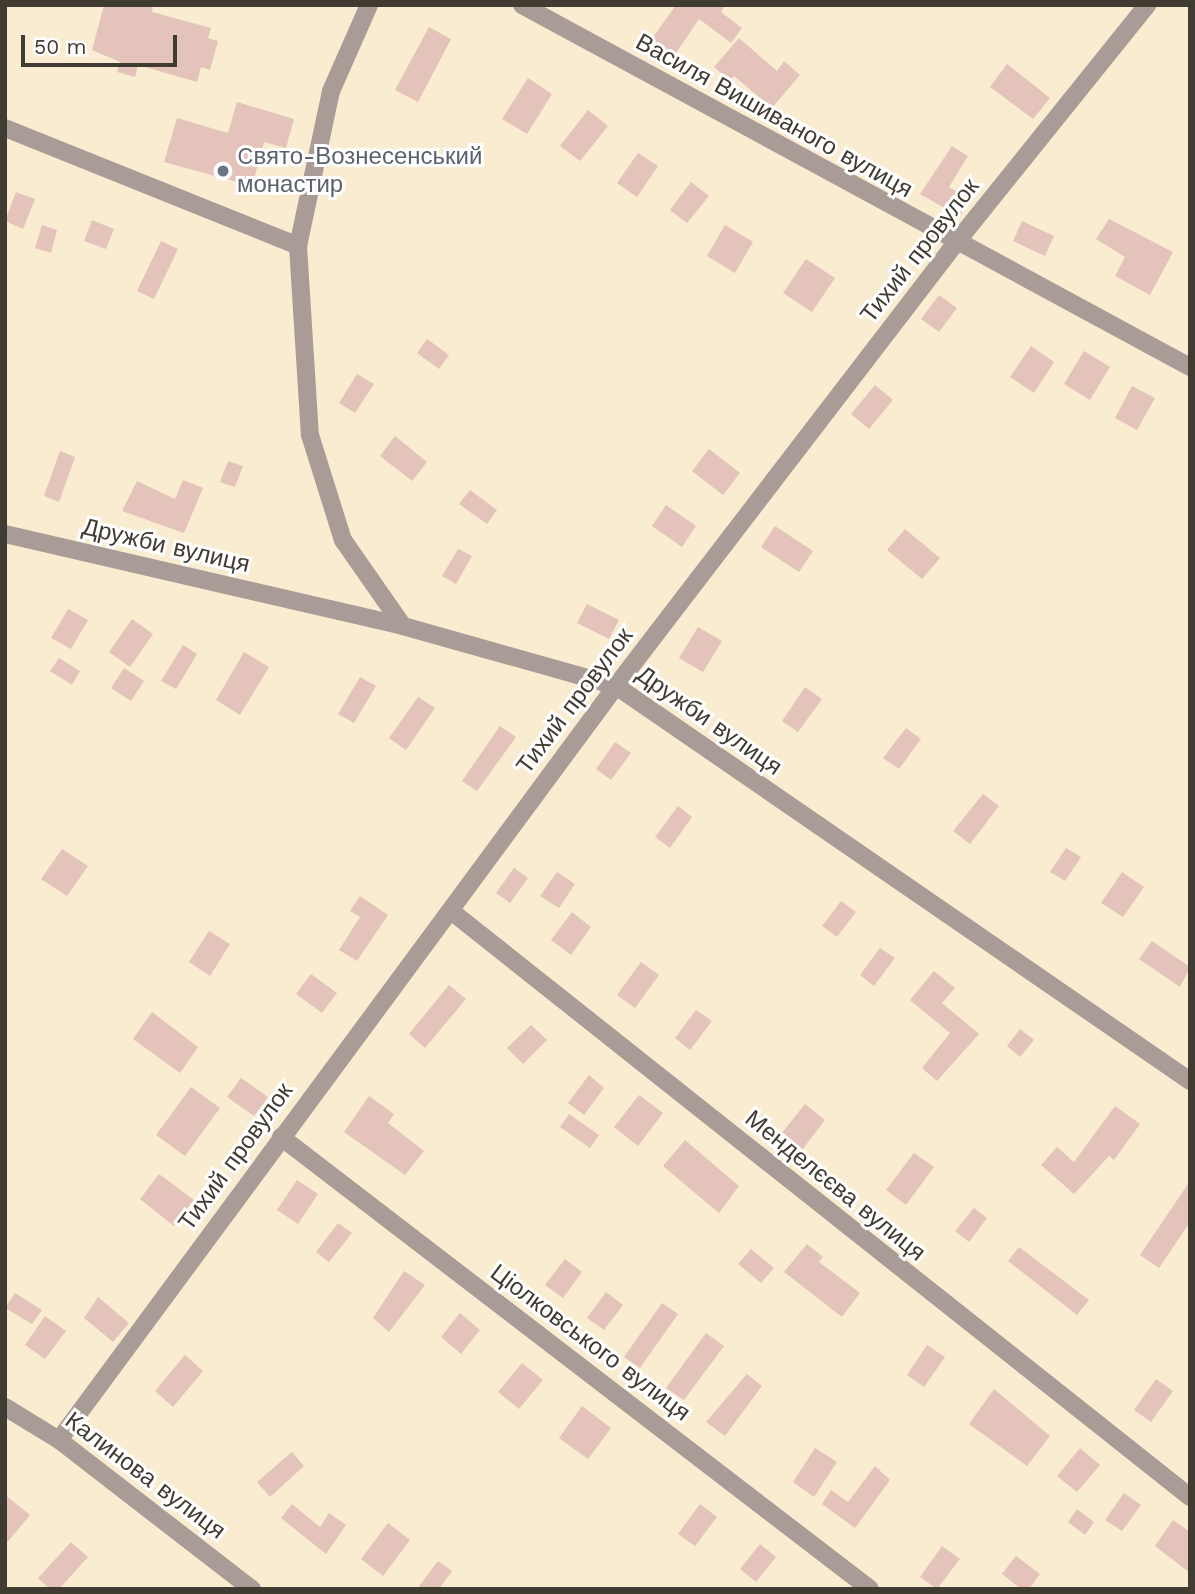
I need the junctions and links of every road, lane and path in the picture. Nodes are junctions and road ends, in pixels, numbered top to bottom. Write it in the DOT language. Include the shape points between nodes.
graph roads {
  1 [pos="369,5"];
  2 [pos="522,5"];
  3 [pos="1147,5"];
  4 [pos="5,128"];
  5 [pos="956,244"];
  6 [pos="298,246"];
  7 [pos="1190,367"];
  8 [pos="5,534"];
  9 [pos="403,626"];
  10 [pos="616,686"];
  11 [pos="451,911"];
  12 [pos="1190,1081"];
  13 [pos="281,1137"];
  14 [pos="5,1407"];
  15 [pos="59,1440"];
  16 [pos="1190,1497"];
  17 [pos="252,1589"];
  18 [pos="870,1589"];
  1 -- 6 [label="street" via="331,90"];
  2 -- 5 [label="street, Василя Вишиваного вулиця"];
  3 -- 5 [label="street, Тихий провулок"];
  4 -- 6 [label="street"];
  5 -- 7 [label="street, Василя Вишиваного вулиця"];
  5 -- 10 [label="street, Тихий провулок"];
  6 -- 9 [label="street" via="310,435 343,540"];
  8 -- 9 [label="street, Дружби вулиця"];
  9 -- 10 [label="street, Дружби вулиця"];
  10 -- 11 [label="street, Тихий провулок"];
  10 -- 12 [label="street, Дружби вулиця"];
  11 -- 13 [label="street, Тихий провулок"];
  11 -- 16 [label="street, Менделєєва вулиця"];
  13 -- 15 [label="street, Тихий провулок"];
  13 -- 18 [label="street, Ціолковського вулиця"];
  14 -- 15 [label="street, Калинова вулиця"];
  15 -- 17 [label="street, Калинова вулиця"];
}
